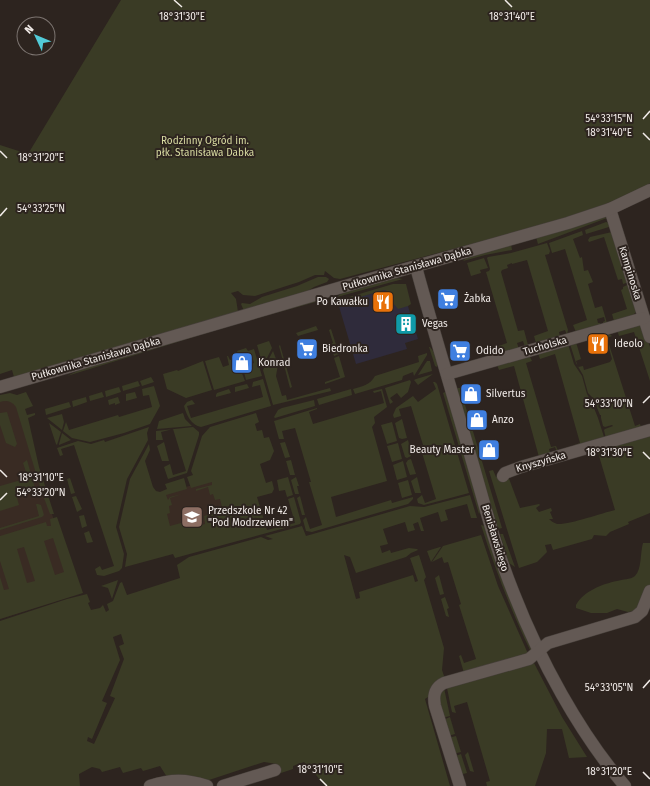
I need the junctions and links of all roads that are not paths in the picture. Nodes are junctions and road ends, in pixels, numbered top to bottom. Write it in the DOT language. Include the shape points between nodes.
graph roads {
  1 [pos="650,190"];
  2 [pos="610,209"];
  3 [pos="416,267"];
  4 [pos="644,318"];
  5 [pos="650,337"];
  6 [pos="447,374"];
  7 [pos="0,387"];
  8 [pos="650,430"];
  9 [pos="503,476"];
  10 [pos="650,591"];
  11 [pos="539,651"];
  12 [pos="275,770"];
  13 [pos="150,786"];
  14 [pos="207,786"];
  15 [pos="223,786"];
  16 [pos="460,786"];
  17 [pos="625,786"];
  1 -- 2 [label="street, Pułkownika Stanisława Dąbka"];
  2 -- 3 [label="street, Pułkownika Stanisława Dąbka"];
  2 -- 4 [label="street, Kampinoska"];
  3 -- 6 [label="street, Benisławskiego"];
  3 -- 7 [label="street, Pułkownika Stanisława Dąbka"];
  4 -- 5 [label="street, Kampinoska"];
  4 -- 6 [label="street, Tucholska"];
  6 -- 11 [label="street, Benisławskiego" via="506,574"];
  8 -- 9 [label="street, Knyszyńska" via="521,467"];
  10 -- 11 [label="street" via="642,611 635,617 548,644"];
  11 -- 16 [label="street" via="528,659 444,683 437,688 434,706"];
  11 -- 17 [label="street, Benisławskiego" via="586,733"];
  12 -- 15 [label="street"];
  13 -- 14 [label="street" via="177,781"];
}
